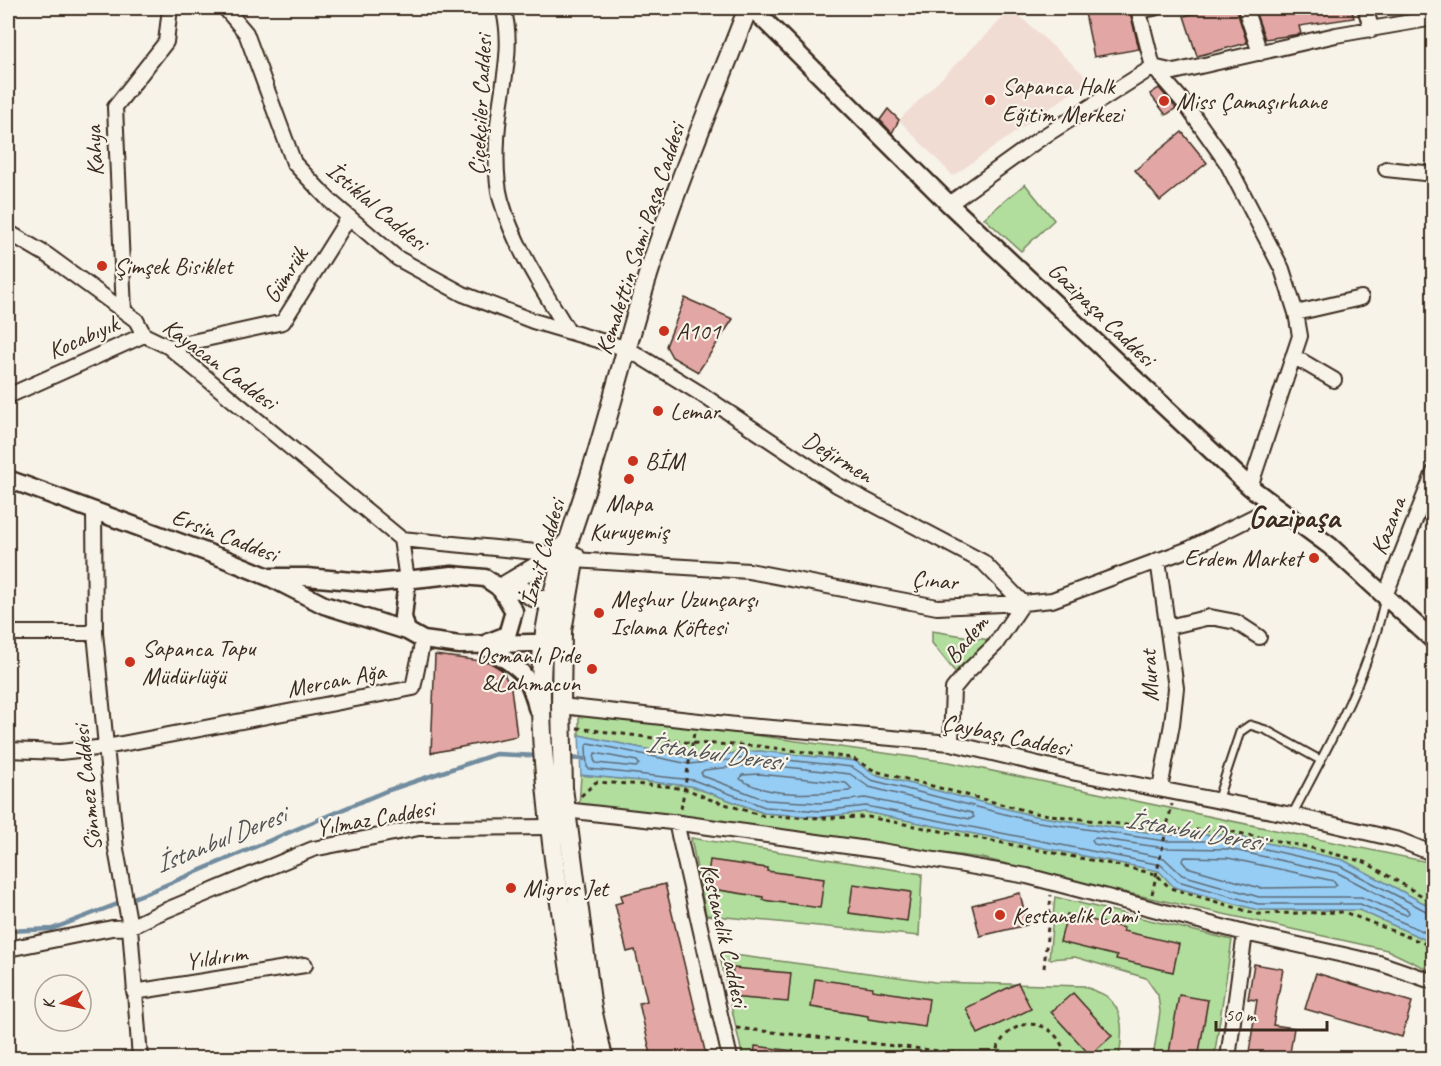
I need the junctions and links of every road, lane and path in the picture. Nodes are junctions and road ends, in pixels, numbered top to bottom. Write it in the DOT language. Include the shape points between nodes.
graph roads {
  1 [pos="170,8"];
  2 [pos="225,8"];
  3 [pos="503,8"];
  4 [pos="750,8"];
  5 [pos="1154,8"];
  6 [pos="1245,8"];
  7 [pos="1365,8"];
  8 [pos="1138,9"];
  9 [pos="1434,18"];
  10 [pos="1371,30"];
  11 [pos="1260,52"];
  12 [pos="1153,67"];
  13 [pos="1386,169"];
  14 [pos="1434,174"];
  15 [pos="949,204"];
  16 [pos="349,217"];
  17 [pos="8,232"];
  18 [pos="1361,298"];
  19 [pos="124,311"];
  20 [pos="1296,313"];
  21 [pos="568,331"];
  22 [pos="144,335"];
  23 [pos="169,347"];
  24 [pos="628,349"];
  25 [pos="1293,356"];
  26 [pos="1334,380"];
  27 [pos="8,396"];
  28 [pos="1434,472"];
  29 [pos="8,479"];
  30 [pos="1250,487"];
  31 [pos="586,489"];
  32 [pos="1275,506"];
  33 [pos="94,511"];
  34 [pos="572,536"];
  35 [pos="401,539"];
  36 [pos="566,557"];
  37 [pos="1158,560"];
  38 [pos="271,578"];
  39 [pos="406,580"];
  40 [pos="500,588"];
  41 [pos="1385,596"];
  42 [pos="1023,603"];
  43 [pos="558,604"];
  44 [pos="1168,627"];
  45 [pos="407,631"];
  46 [pos="562,631"];
  47 [pos="8,633"];
  48 [pos="95,633"];
  49 [pos="1259,637"];
  50 [pos="423,640"];
  51 [pos="1434,641"];
  52 [pos="544,643"];
  53 [pos="482,645"];
  54 [pos="561,706"];
  55 [pos="567,727"];
  56 [pos="541,728"];
  57 [pos="692,743"];
  58 [pos="951,743"];
  59 [pos="106,747"];
  60 [pos="8,750"];
  61 [pos="1320,760"];
  62 [pos="555,789"];
  63 [pos="685,789"];
  64 [pos="1160,789"];
  65 [pos="1175,792"];
  66 [pos="1217,801"];
  67 [pos="571,807"];
  68 [pos="1292,815"];
  69 [pos="678,823"];
  70 [pos="551,827"];
  71 [pos="1166,829"];
  72 [pos="1434,854"];
  73 [pos="1156,874"];
  74 [pos="1052,883"];
  75 [pos="1434,903"];
  76 [pos="1148,908"];
  77 [pos="128,921"];
  78 [pos="1245,933"];
  79 [pos="1434,947"];
  80 [pos="8,949"];
  81 [pos="305,965"];
  82 [pos="1044,968"];
  83 [pos="1434,982"];
  84 [pos="134,992"];
  85 [pos="723,1026"];
  86 [pos="994,1058"];
  87 [pos="140,1059"];
  88 [pos="586,1059"];
  89 [pos="603,1059"];
  90 [pos="730,1059"];
  91 [pos="1001,1059"];
  92 [pos="1066,1059"];
  93 [pos="1228,1059"];
  1 -- 19 [label="street, Kahya" via="166,42 115,106"];
  2 -- 16 [label="street, İstiklal Caddesi" via="246,33 294,163"];
  3 -- 21 [label="street, Çiçekçiler Caddesi" via="508,41 496,139 500,198 522,254"];
  4 -- 15 [label="street, Gazipaşa Caddesi"];
  4 -- 24 [label="main road, Kemalettin Sami Paşa Caddesi" via="687,164 639,304"];
  5 -- 8 [label="street"];
  6 -- 11 [label="street"];
  7 -- 10 [label="street"];
  8 -- 12 [label="street"];
  9 -- 10 [label="street"];
  10 -- 11 [label="street"];
  11 -- 12 [label="street" via="1174,72"];
  12 -- 15 [label="street" via="1038,140"];
  12 -- 20 [label="street" via="1227,163 1282,269"];
  13 -- 14 [label="street"];
  15 -- 30 [label="street, Gazipaşa Caddesi"];
  16 -- 21 [label="street, İstiklal Caddesi" via="397,258 462,294"];
  16 -- 23 [label="street, Gümrük" via="283,322"];
  17 -- 19 [label="street, Kayacan Caddesi"];
  18 -- 20 [label="street"];
  19 -- 22 [label="street, Kayacan Caddesi" via="136,320"];
  20 -- 25 [label="street" via="1300,336"];
  21 -- 24 [label="street, İstiklal Caddesi"];
  22 -- 23 [label="street, Kayacan Caddesi"];
  22 -- 27 [label="street, Kocabıyık"];
  23 -- 35 [label="street, Kayacan Caddesi"];
  24 -- 31 [label="main road, Kemalettin Sami Paşa Caddesi"];
  24 -- 42 [label="street, Değirmen" via="837,485 983,562"];
  25 -- 26 [label="street"];
  25 -- 30 [label="street"];
  28 -- 41 [label="street, Kazana"];
  29 -- 33 [label="street, Ersin Caddesi"];
  30 -- 32 [label="street, Gazipaşa Caddesi"];
  31 -- 34 [label="main road, İzmit Caddesi"];
  31 -- 36 [label="main road, İzmit Caddesi"];
  32 -- 37 [label="street, Çınar"];
  32 -- 41 [label="street, Gazipaşa Caddesi" via="1330,546"];
  33 -- 38 [label="street, Ersin Caddesi"];
  33 -- 48 [label="street, Sönmez Caddesi"];
  34 -- 36 [label="main road"];
  34 -- 43 [label="main road, İzmit Caddesi"];
  35 -- 36 [label="street"];
  35 -- 39 [label="street"];
  36 -- 40 [label="main road"];
  36 -- 42 [label="street, Çınar" via="749,571 938,607"];
  36 -- 43 [label="main road, İzmit Caddesi"];
  37 -- 42 [label="street, Çınar" via="1052,600"];
  37 -- 44 [label="street, Murat"];
  38 -- 39 [label="street" via="376,583"];
  38 -- 45 [label="street, Ersin Caddesi" via="324,605"];
  39 -- 40 [label="street" via="452,575 485,578"];
  39 -- 45 [label="street" via="403,617"];
  40 -- 43 [label="main road" via="521,589"];
  40 -- 53 [label="street" via="514,611 507,635"];
  41 -- 51 [label="street, Gazipaşa Caddesi"];
  41 -- 61 [label="lane" via="1380,624 1358,681"];
  42 -- 58 [label="street, Badem" via="995,645 953,689"];
  43 -- 46 [label="main road, İzmit Caddesi"];
  43 -- 52 [label="main road, İzmit Caddesi"];
  44 -- 49 [label="street" via="1210,617 1236,622"];
  44 -- 64 [label="street, Murat" via="1176,688"];
  45 -- 50 [label="street, Ersin Caddesi"];
  46 -- 52 [label="street"];
  46 -- 54 [label="main road, İzmit Caddesi"];
  47 -- 48 [label="street"];
  48 -- 59 [label="street, Sönmez Caddesi"];
  50 -- 53 [label="street"];
  50 -- 59 [label="street, Mercan Ağa" via="413,688"];
  52 -- 53 [label="street"];
  52 -- 56 [label="main road, İzmit Caddesi"];
  53 -- 56 [label="street" via="519,667 533,689"];
  54 -- 55 [label="main road, İzmit Caddesi"];
  54 -- 58 [label="street, Çaybaşı Caddesi"];
  55 -- 57 [label="path"];
  55 -- 62 [label="main road, İzmit Caddesi"];
  56 -- 62 [label="main road, İzmit Caddesi"];
  57 -- 63 [label="path"];
  57 -- 71 [label="path" via="758,746 852,758 875,771 1035,813"];
  58 -- 64 [label="street, Çaybaşı Caddesi"];
  59 -- 60 [label="street, Mercan Ağa" via="60,752"];
  59 -- 77 [label="street, Sönmez Caddesi"];
  61 -- 66 [label="lane" via="1250,724 1240,732"];
  61 -- 68 [label="lane"];
  62 -- 67 [label="main road, İzmit Caddesi"];
  62 -- 70 [label="main road, İzmit Caddesi"];
  63 -- 67 [label="path" via="596,782"];
  63 -- 69 [label="path"];
  63 -- 73 [label="path" via="763,816 868,817"];
  64 -- 65 [label="street, Çaybaşı Caddesi"];
  65 -- 66 [label="street, Çaybaşı Caddesi"];
  65 -- 71 [label="path"];
  66 -- 68 [label="street, Çaybaşı Caddesi"];
  67 -- 69 [label="street"];
  67 -- 89 [label="main road, İzmit Caddesi" via="592,1009"];
  68 -- 72 [label="street, Çaybaşı Caddesi" via="1399,840"];
  69 -- 74 [label="street" via="882,851"];
  69 -- 85 [label="street, Kestanelik Caddesi"];
  70 -- 77 [label="street, Yılmaz Caddesi" via="419,828 313,849 157,914"];
  70 -- 88 [label="main road, İzmit Caddesi" via="560,908"];
  71 -- 73 [label="path"];
  71 -- 75 [label="path" via="1229,831 1365,862"];
  73 -- 76 [label="path"];
  73 -- 79 [label="path" via="1170,888 1257,914 1344,912"];
  74 -- 76 [label="street"];
  74 -- 82 [label="path"];
  76 -- 78 [label="street"];
  77 -- 80 [label="street, Yılmaz Caddesi" via="112,928"];
  77 -- 84 [label="street, Sönmez Caddesi"];
  78 -- 83 [label="street" via="1379,963"];
  78 -- 93 [label="street"];
  81 -- 84 [label="street, Yıldırım"];
  84 -- 87 [label="street, Sönmez Caddesi"];
  85 -- 86 [label="path"];
  85 -- 90 [label="street, Kestanelik Caddesi"];
  86 -- 91 [label="path"];
  86 -- 92 [label="path" via="1003,1036 1013,1028 1031,1025 1048,1029 1058,1037"];
}
